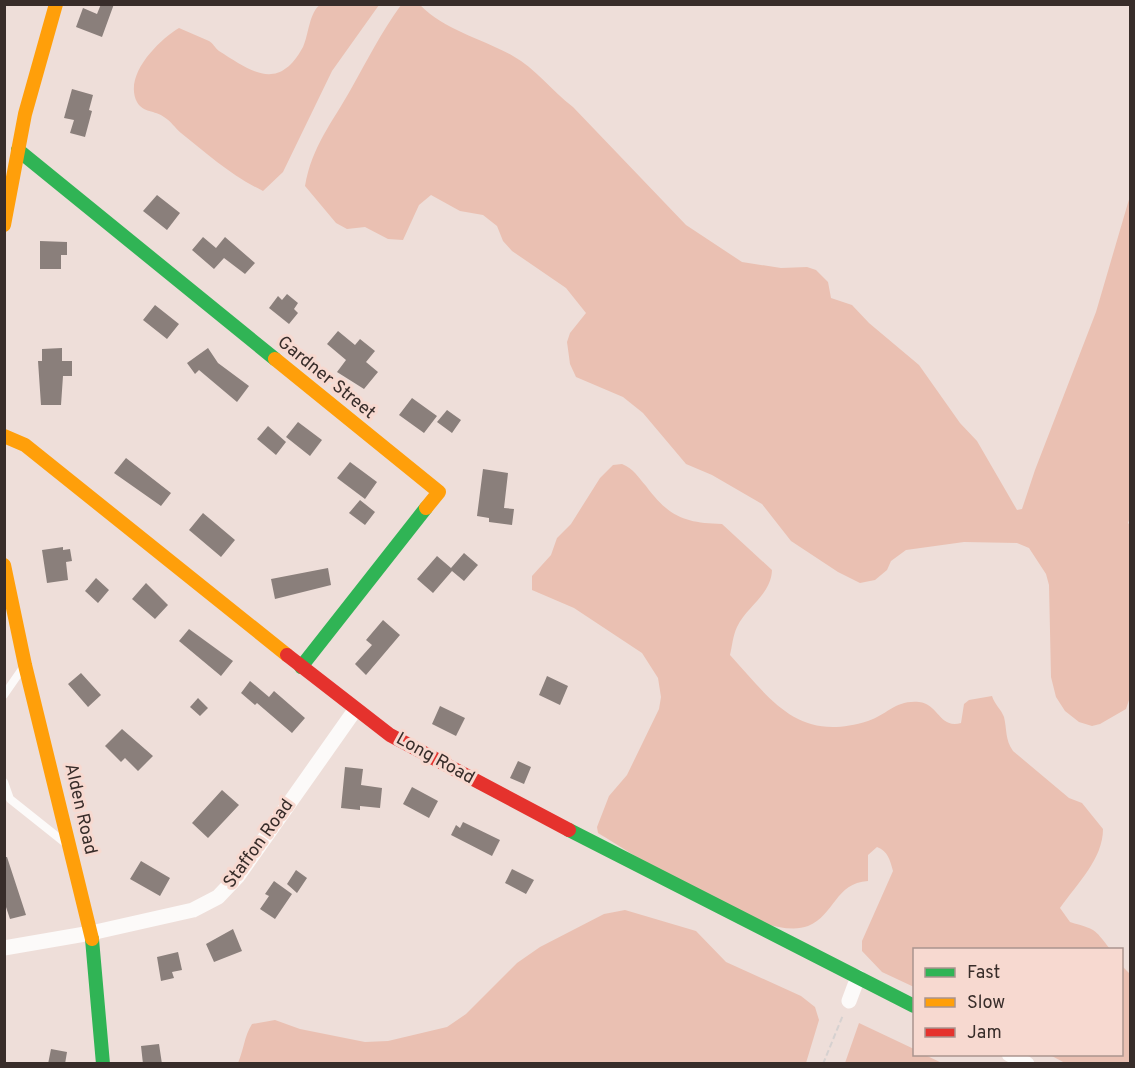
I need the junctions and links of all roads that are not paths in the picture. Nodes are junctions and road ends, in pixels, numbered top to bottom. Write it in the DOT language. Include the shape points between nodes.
graph roads {
  1 [pos="56,4"];
  2 [pos="18,150"];
  3 [pos="4,225"];
  4 [pos="4,436"];
  5 [pos="4,565"];
  6 [pos="5,572"];
  7 [pos="7,600"];
  8 [pos="25,664"];
  9 [pos="302,667"];
  10 [pos="4,695"];
  11 [pos="355,710"];
  12 [pos="4,782"];
  13 [pos="70,846"];
  14 [pos="90,933"];
  15 [pos="4,948"];
  16 [pos="858,977"];
  17 [pos="849,1001"];
  18 [pos="913,1005"];
  19 [pos="1013,1056"];
  20 [pos="103,1064"];
  21 [pos="1027,1064"];
  1 -- 2 [label="street" via="36,66"];
  2 -- 3 [label="street"];
  2 -- 9 [label="street, Gardner Street" via="439,492"];
  4 -- 9 [label="street, Long Road" via="26,445"];
  5 -- 6 [label="street, Alden Road"];
  6 -- 7 [label="street, Alden Road"];
  7 -- 8 [label="street, Alden Road"];
  8 -- 10 [label="lane"];
  8 -- 13 [label="street, Alden Road"];
  9 -- 11 [label="street, Long Road"];
  11 -- 14 [label="street, Staffon Road" via="238,876 218,897 193,910"];
  11 -- 16 [label="street, Long Road" via="452,770"];
  12 -- 13 [label="lane" via="10,799"];
  13 -- 14 [label="street, Alden Road"];
  14 -- 15 [label="street, Staffon Road"];
  14 -- 20 [label="street, Alden Road"];
  16 -- 17 [label="street"];
  16 -- 18 [label="street, Long Road"];
  19 -- 21 [label="street"];
}
